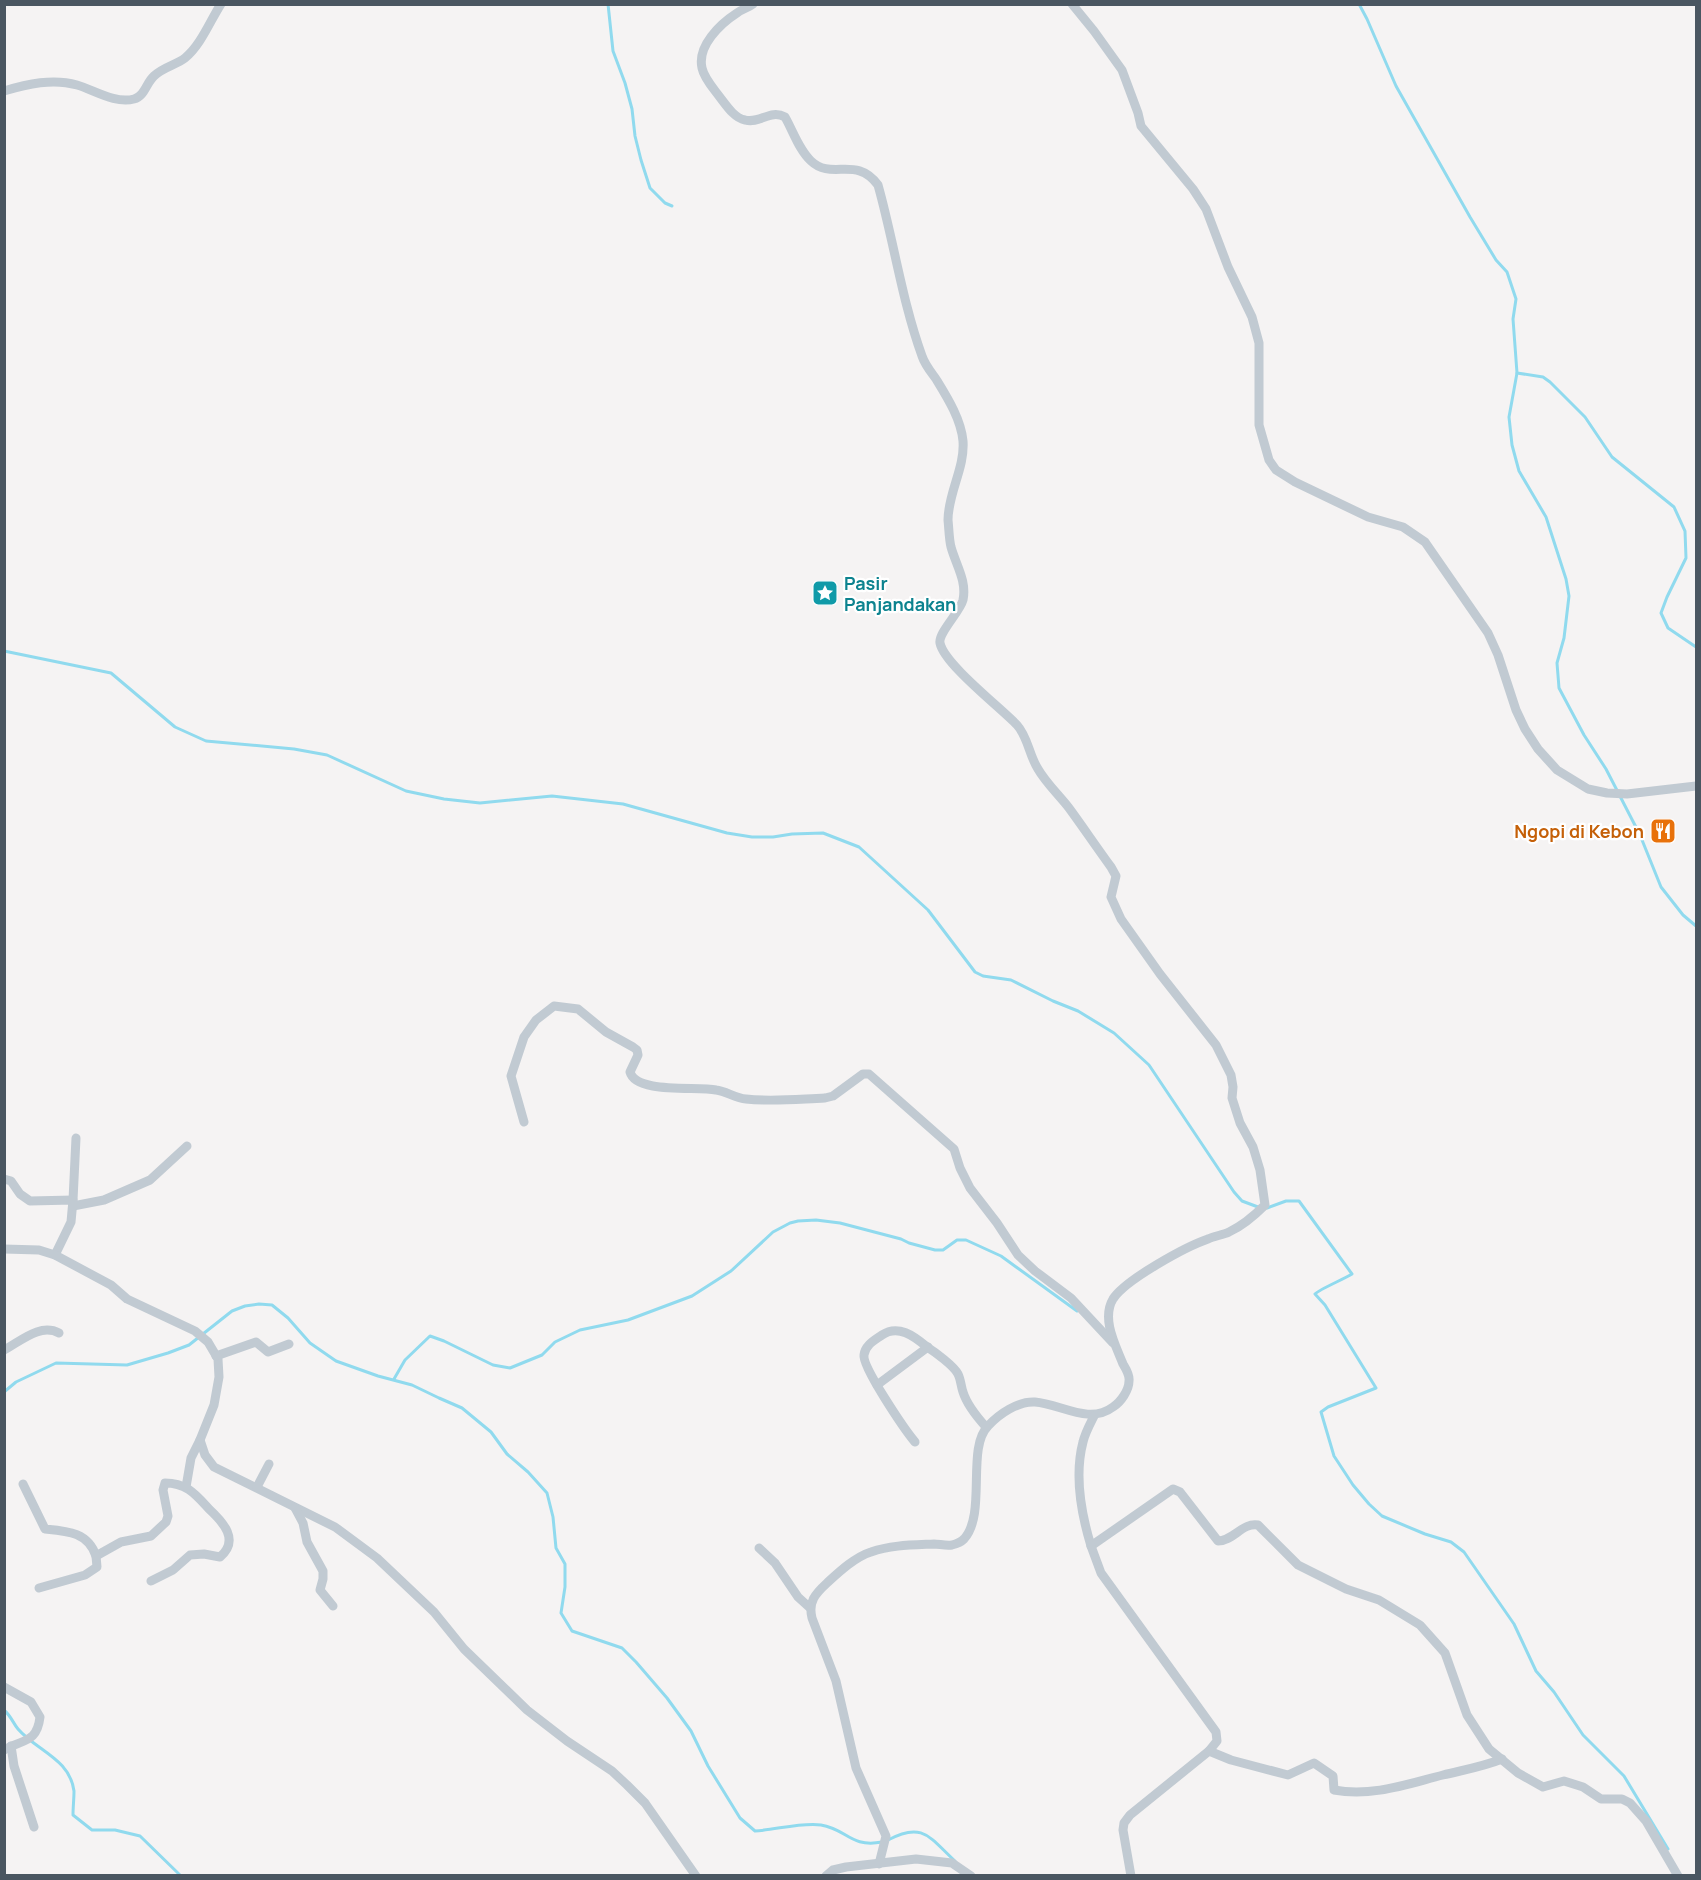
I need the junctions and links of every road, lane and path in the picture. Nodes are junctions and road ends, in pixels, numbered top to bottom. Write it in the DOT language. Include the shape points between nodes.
graph roads {
  1 [pos="221,4"];
  2 [pos="753,4"];
  3 [pos="1072,4"];
  4 [pos="4,91"];
  5 [pos="1696,786"];
  6 [pos="524,1122"];
  7 [pos="76,1138"];
  8 [pos="188,1146"];
  9 [pos="4,1179"];
  10 [pos="73,1203"];
  11 [pos="4,1249"];
  12 [pos="55,1255"];
  13 [pos="59,1333"];
  14 [pos="1113,1343"];
  15 [pos="290,1344"];
  16 [pos="928,1347"];
  17 [pos="4,1350"];
  18 [pos="216,1356"];
  19 [pos="877,1385"];
  20 [pos="1094,1416"];
  21 [pos="986,1427"];
  22 [pos="200,1440"];
  23 [pos="915,1442"];
  24 [pos="269,1464"];
  25 [pos="23,1484"];
  26 [pos="186,1486"];
  27 [pos="257,1487"];
  28 [pos="295,1508"];
  29 [pos="1091,1546"];
  30 [pos="759,1548"];
  31 [pos="96,1556"];
  32 [pos="151,1581"];
  33 [pos="39,1588"];
  34 [pos="333,1606"];
  35 [pos="809,1607"];
  36 [pos="4,1687"];
  37 [pos="8,1748"];
  38 [pos="1209,1750"];
  39 [pos="1502,1760"];
  40 [pos="34,1827"];
  41 [pos="879,1864"];
  42 [pos="696,1875"];
  43 [pos="826,1875"];
  44 [pos="971,1875"];
  45 [pos="1131,1875"];
  46 [pos="1678,1875"];
  1 -- 4 [label="street" via="191,52 156,73 140,96 132,100 63,83 45,82"];
  2 -- 14 [label="street" via="710,38 702,52 702,69 708,82 736,116 752,121 775,113 785,117 810,161 830,170 854,168 873,177 923,360 946,395 963,437 963,456 948,520 951,548 964,592 959,609 940,637 940,645 991,703 1018,726 1039,772 1111,867 1116,876 1111,897 1121,919 1216,1044 1231,1075 1232,1098 1260,1170 1265,1205 1255,1214 1230,1232 1174,1255 1132,1281 1113,1299 1109,1321"];
  3 -- 5 [label="street" via="1122,70 1142,126 1193,189 1214,225 1259,343 1259,425 1272,465 1295,482 1368,517 1403,527 1425,542 1488,633 1525,729 1557,770 1588,789 1607,793"];
  6 -- 14 [label="street" via="511,1076 524,1036 554,1006 578,1009 637,1050 630,1072 636,1082 717,1090 748,1100 825,1098 862,1074 869,1074 954,1149 970,1188 1018,1255 1071,1298"];
  7 -- 10 [label="street"];
  8 -- 10 [label="street" via="150,1180 104,1200"];
  9 -- 10 [label="street" via="11,1180 30,1201"];
  10 -- 12 [label="street" via="71,1222"];
  11 -- 12 [label="street" via="39,1250"];
  12 -- 18 [label="street" via="111,1285 127,1299 195,1331"];
  13 -- 17 [label="street" via="38,1331"];
  14 -- 20 [label="street" via="1130,1378 1128,1387 1113,1407"];
  15 -- 18 [label="street" via="268,1352 256,1342"];
  16 -- 19 [label="street"];
  16 -- 19 [label="street" via="899,1330 886,1333 869,1345 864,1360"];
  16 -- 21 [label="street" via="958,1374 964,1396"];
  18 -- 22 [label="street" via="219,1377 214,1405"];
  19 -- 23 [label="street"];
  20 -- 21 [label="street" via="1035,1402 1008,1410"];
  20 -- 29 [label="street" via="1080,1456 1080,1501"];
  21 -- 35 [label="street" via="978,1448 973,1516 963,1539 951,1545 904,1545 869,1552 831,1580"];
  22 -- 26 [label="street"];
  22 -- 27 [label="street" via="205,1455 218,1471"];
  24 -- 27 [label="street"];
  25 -- 31 [label="street" via="45,1529 79,1534"];
  26 -- 31 [label="street" via="164,1485 168,1519 155,1534 122,1542"];
  26 -- 32 [label="street" via="222,1520 230,1538 227,1550 220,1557 190,1555 173,1570"];
  27 -- 28 [label="street"];
  28 -- 34 [label="street" via="323,1571 320,1590"];
  28 -- 42 [label="street" via="335,1527 377,1558 526,1710 612,1771 645,1803"];
  29 -- 38 [label="street" via="1101,1573 1216,1732 1217,1741"];
  29 -- 39 [label="street" via="1173,1489 1180,1492 1218,1541 1249,1525 1258,1525 1298,1565 1379,1600 1420,1626 1445,1653 1467,1715 1489,1749"];
  30 -- 35 [label="street"];
  31 -- 33 [label="street" via="96,1567 85,1575"];
  35 -- 41 [label="street" via="836,1681 856,1768 886,1836"];
  36 -- 37 [label="street" via="31,1702 40,1718 37,1732"];
  37 -- 40 [label="street"];
  38 -- 39 [label="street" via="1288,1775 1314,1763 1333,1776 1334,1790 1354,1793 1380,1791"];
  38 -- 45 [label="street" via="1124,1823"];
  39 -- 46 [label="street" via="1543,1787 1564,1781 1601,1798 1630,1803 1646,1821"];
  41 -- 43 [label="street" via="846,1867"];
  41 -- 44 [label="street" via="916,1859 952,1863"];
}
